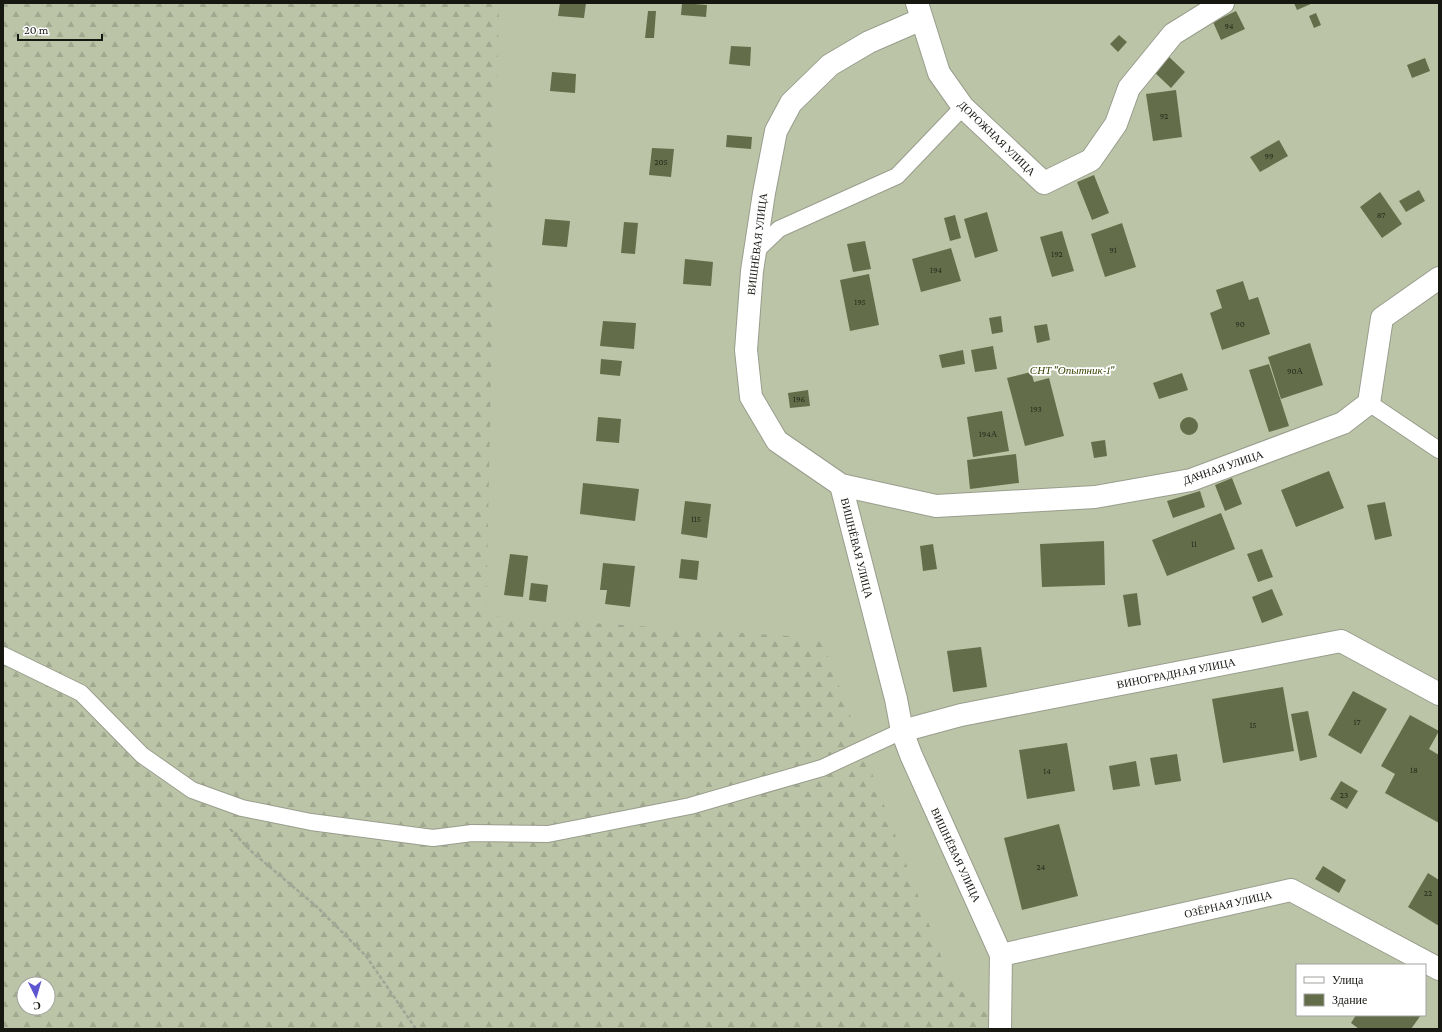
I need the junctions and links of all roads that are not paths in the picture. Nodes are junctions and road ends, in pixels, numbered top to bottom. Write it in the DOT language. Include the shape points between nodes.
graph roads {
  1 [pos="1223,3"];
  2 [pos="920,11"];
  3 [pos="963,107"];
  4 [pos="755,252"];
  5 [pos="1439,278"];
  6 [pos="1369,403"];
  7 [pos="1439,450"];
  8 [pos="841,485"];
  9 [pos="3,655"];
  10 [pos="1439,694"];
  11 [pos="902,731"];
  12 [pos="1001,955"];
  13 [pos="1439,969"];
  14 [pos="1000,1029"];
  1 -- 3 [label="street, ДОРОЖНАЯ УЛИЦА" via="1173,34 1129,88 1116,124 1091,160 1044,183"];
  2 -- 3 [label="street, ДОРОЖНАЯ УЛИЦА" via="939,73"];
  2 -- 4 [label="street, ВИШНЁВАЯ УЛИЦА" via="830,65 792,103 776,131"];
  3 -- 4 [label="lane" via="896,176 779,229"];
  4 -- 8 [label="street, ВИШНЁВАЯ УЛИЦА" via="746,350 751,397 777,442"];
  5 -- 6 [label="street" via="1382,318"];
  6 -- 7 [label="lane"];
  6 -- 8 [label="street, ДАЧНАЯ УЛИЦА" via="1343,423 1191,480 1095,497 936,506"];
  8 -- 11 [label="street, ВИШНЁВАЯ УЛИЦА"];
  9 -- 11 [label="lane" via="81,693 142,755 192,790 242,808 311,822 433,838 472,833 548,834 690,806 822,768"];
  10 -- 11 [label="street, ВИНОГРАДНАЯ УЛИЦА" via="1341,641 960,715"];
  11 -- 12 [label="street, ВИШНЁВАЯ УЛИЦА" via="910,755"];
  12 -- 13 [label="street, ОЗЁРНАЯ УЛИЦА" via="1291,890"];
  12 -- 14 [label="street, ВИШНЁВАЯ УЛИЦА"];
}
